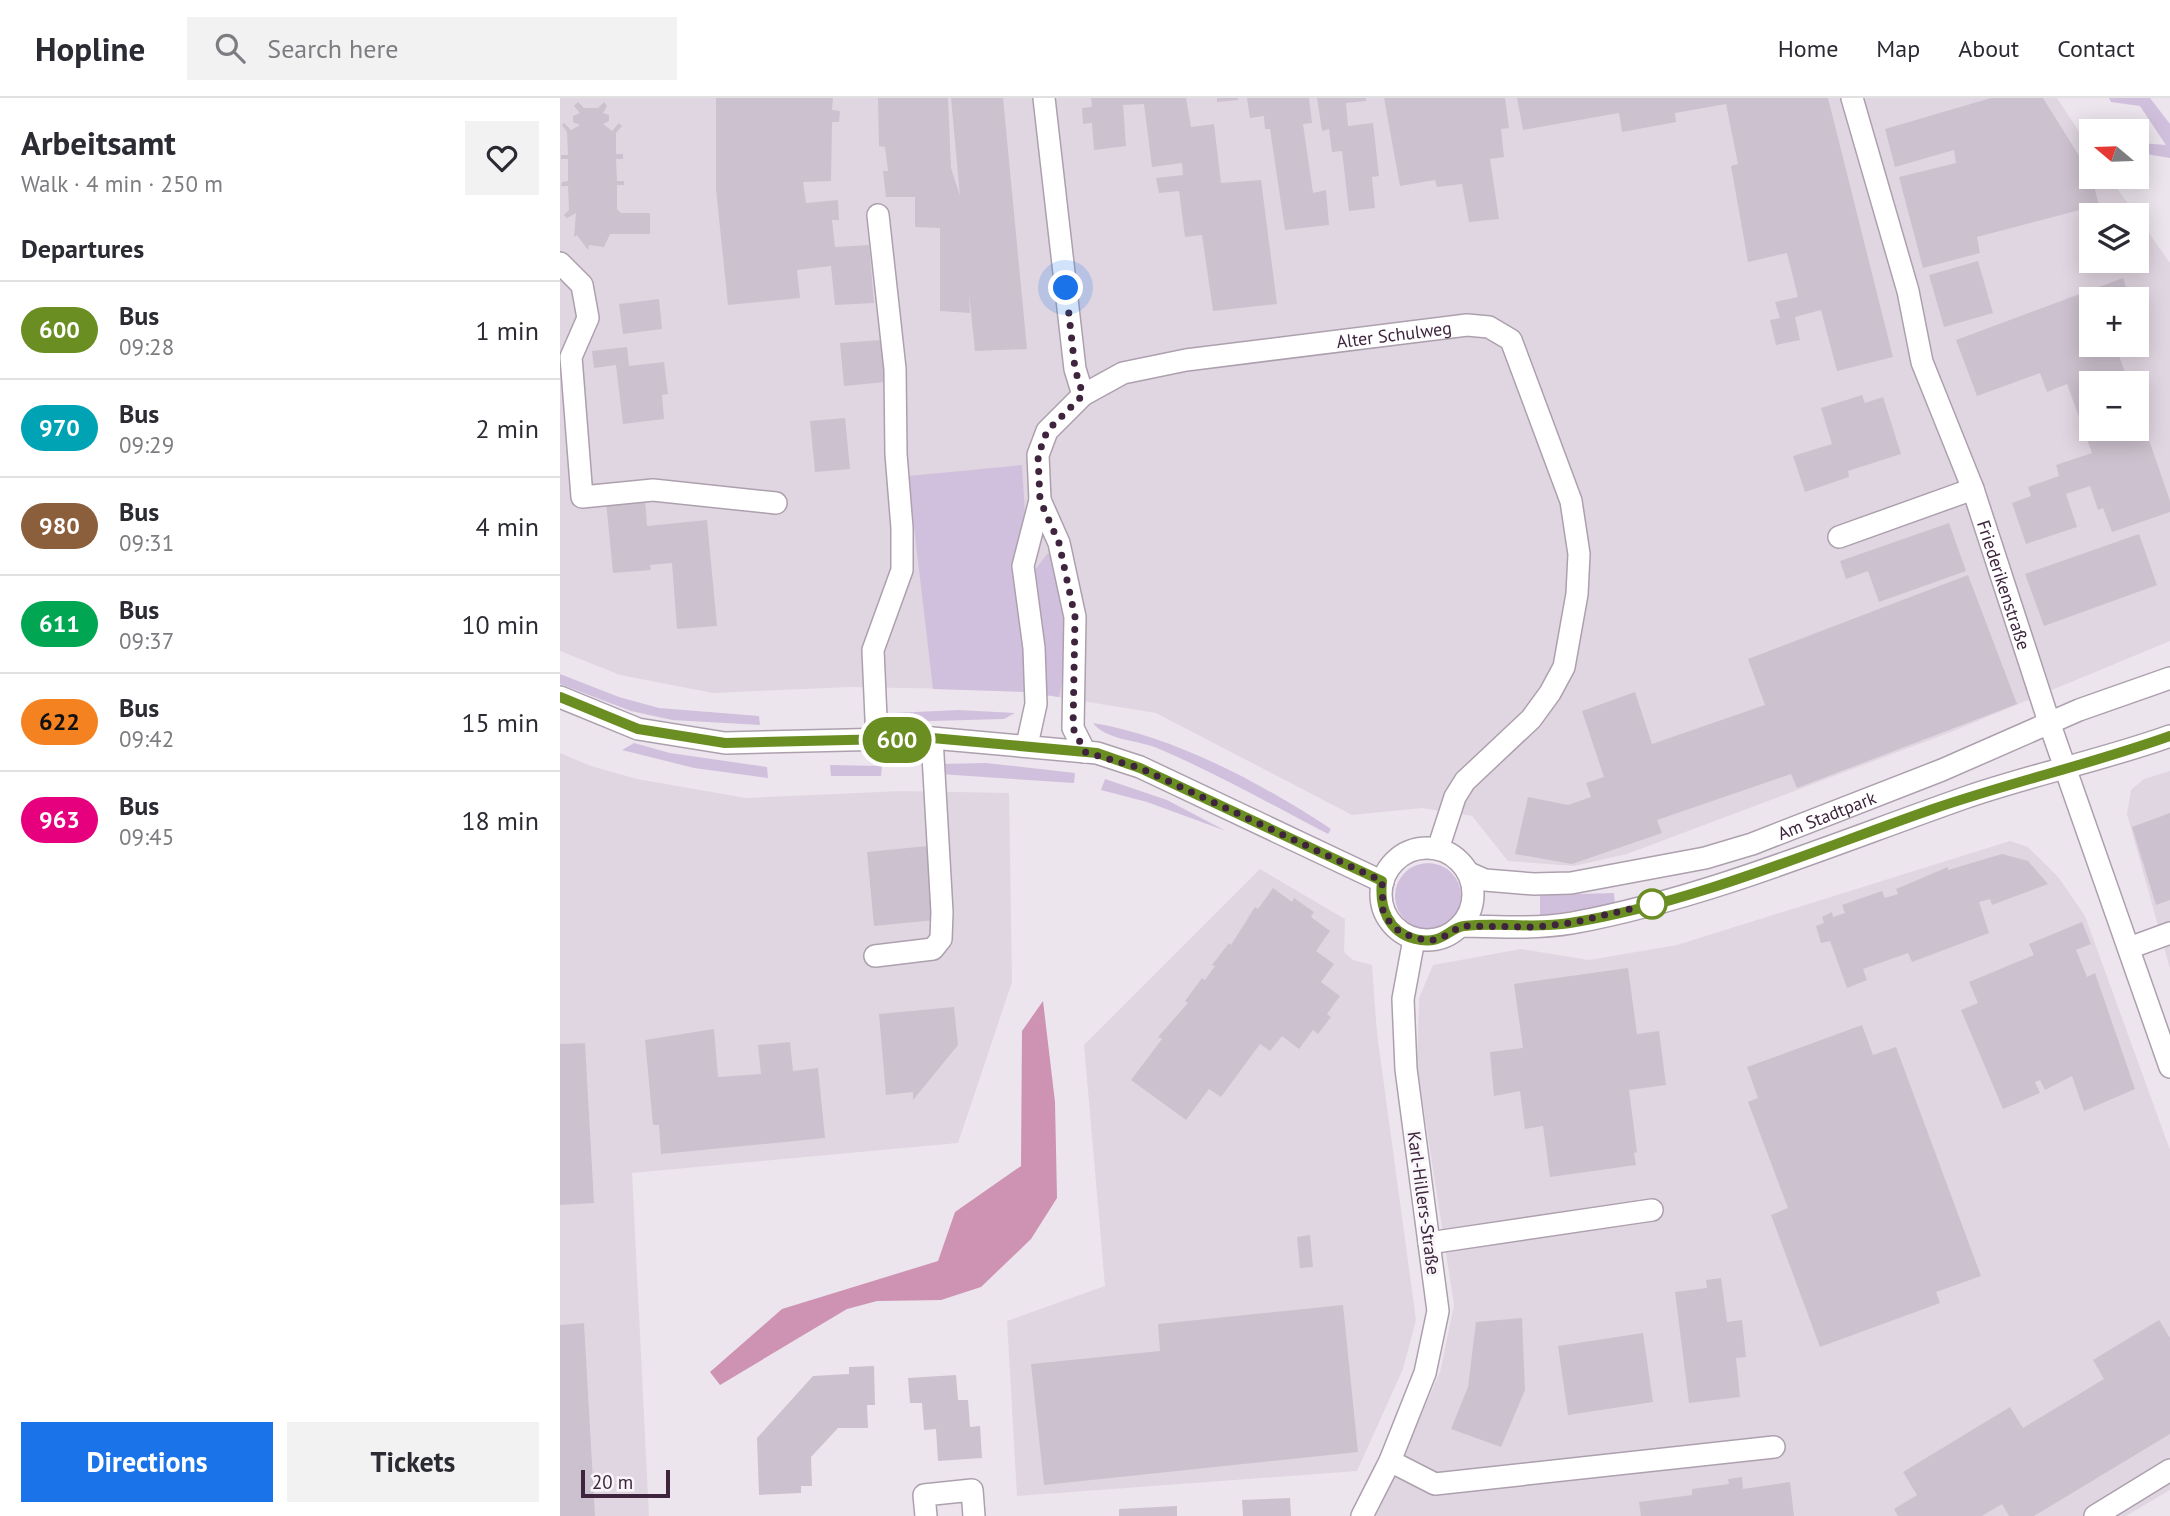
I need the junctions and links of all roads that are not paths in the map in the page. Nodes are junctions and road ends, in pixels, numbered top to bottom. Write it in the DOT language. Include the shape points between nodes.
graph roads {
  1 [pos="1044,98"];
  2 [pos="1852,98"];
  3 [pos="878,215"];
  4 [pos="560,262"];
  5 [pos="1083,395"];
  6 [pos="1973,489"];
  7 [pos="1040,500"];
  8 [pos="776,503"];
  9 [pos="1839,537"];
  10 [pos="2170,678"];
  11 [pos="560,698"];
  12 [pos="2049,722"];
  13 [pos="2170,736"];
  14 [pos="932,738"];
  15 [pos="877,741"];
  16 [pos="1027,745"];
  17 [pos="1085,752"];
  18 [pos="2065,769"];
  19 [pos="1438,849"];
  20 [pos="1469,873"];
  21 [pos="1382,881"];
  22 [pos="1461,926"];
  23 [pos="2170,933"];
  24 [pos="1414,939"];
  25 [pos="2129,948"];
  26 [pos="875,956"];
  27 [pos="2170,1067"];
  28 [pos="1652,1210"];
  29 [pos="1429,1243"];
  30 [pos="1774,1447"];
  31 [pos="1390,1461"];
  32 [pos="2170,1470"];
  33 [pos="926,1516"];
  34 [pos="974,1516"];
  35 [pos="1362,1516"];
  36 [pos="2095,1516"];
  1 -- 5 [label="street" via="1075,369"];
  2 -- 6 [label="street, Friederikenstraße" via="1908,291 1922,362"];
  3 -- 15 [label="street" via="895,369 902,570 873,650"];
  4 -- 8 [label="street" via="582,285 588,318 571,357 582,497 653,490"];
  5 -- 7 [label="street, Alter Schulweg" via="1047,431 1038,456"];
  5 -- 19 [label="street, Alter Schulweg" via="1123,373 1186,360 1467,325 1489,327 1511,340 1571,501 1580,554 1577,594 1564,667 1550,694 1531,719 1465,781"];
  6 -- 9 [label="street"];
  6 -- 12 [label="street, Friederikenstraße"];
  7 -- 16 [label="street, Alter Schulweg" via="1023,566 1036,704"];
  7 -- 17 [label="street" via="1059,543 1075,617 1073,728"];
  10 -- 12 [label="street, Am Stadtpark"];
  11 -- 15 [label="street" via="638,729 725,743"];
  12 -- 18 [label="street, Friederikenstraße"];
  12 -- 20 [label="street, Am Stadtpark" via="1752,844 1704,858 1571,883 1485,880"];
  13 -- 18 [label="street, Am Stadtpark"];
  14 -- 15 [label="street"];
  14 -- 16 [label="street"];
  14 -- 26 [label="street" via="941,939 933,949"];
  16 -- 17 [label="street"];
  17 -- 21 [label="street" via="1140,768"];
  18 -- 22 [label="street, Am Stadtpark" via="1984,791 1645,906 1536,927"];
  18 -- 25 [label="street, Friederikenstraße"];
  19 -- 20 [label="street" via="1461,862"];
  19 -- 21 [label="street" via="1410,851 1388,869"];
  20 -- 22 [label="street" via="1473,901"];
  21 -- 24 [label="street" via="1387,917 1401,933"];
  22 -- 24 [label="street" via="1440,939"];
  23 -- 25 [label="street"];
  24 -- 29 [label="street, Karl-Hillers-Straße" via="1403,999 1406,1069"];
  25 -- 27 [label="street, Friederikenstraße"];
  28 -- 29 [label="street"];
  29 -- 31 [label="street, Karl-Hillers-Straße" via="1438,1311 1425,1373"];
  30 -- 31 [label="street" via="1435,1484"];
  31 -- 35 [label="street, Karl-Hillers-Straße"];
  32 -- 36 [label="street"];
  33 -- 34 [label="street" via="924,1495 972,1490"];
}
